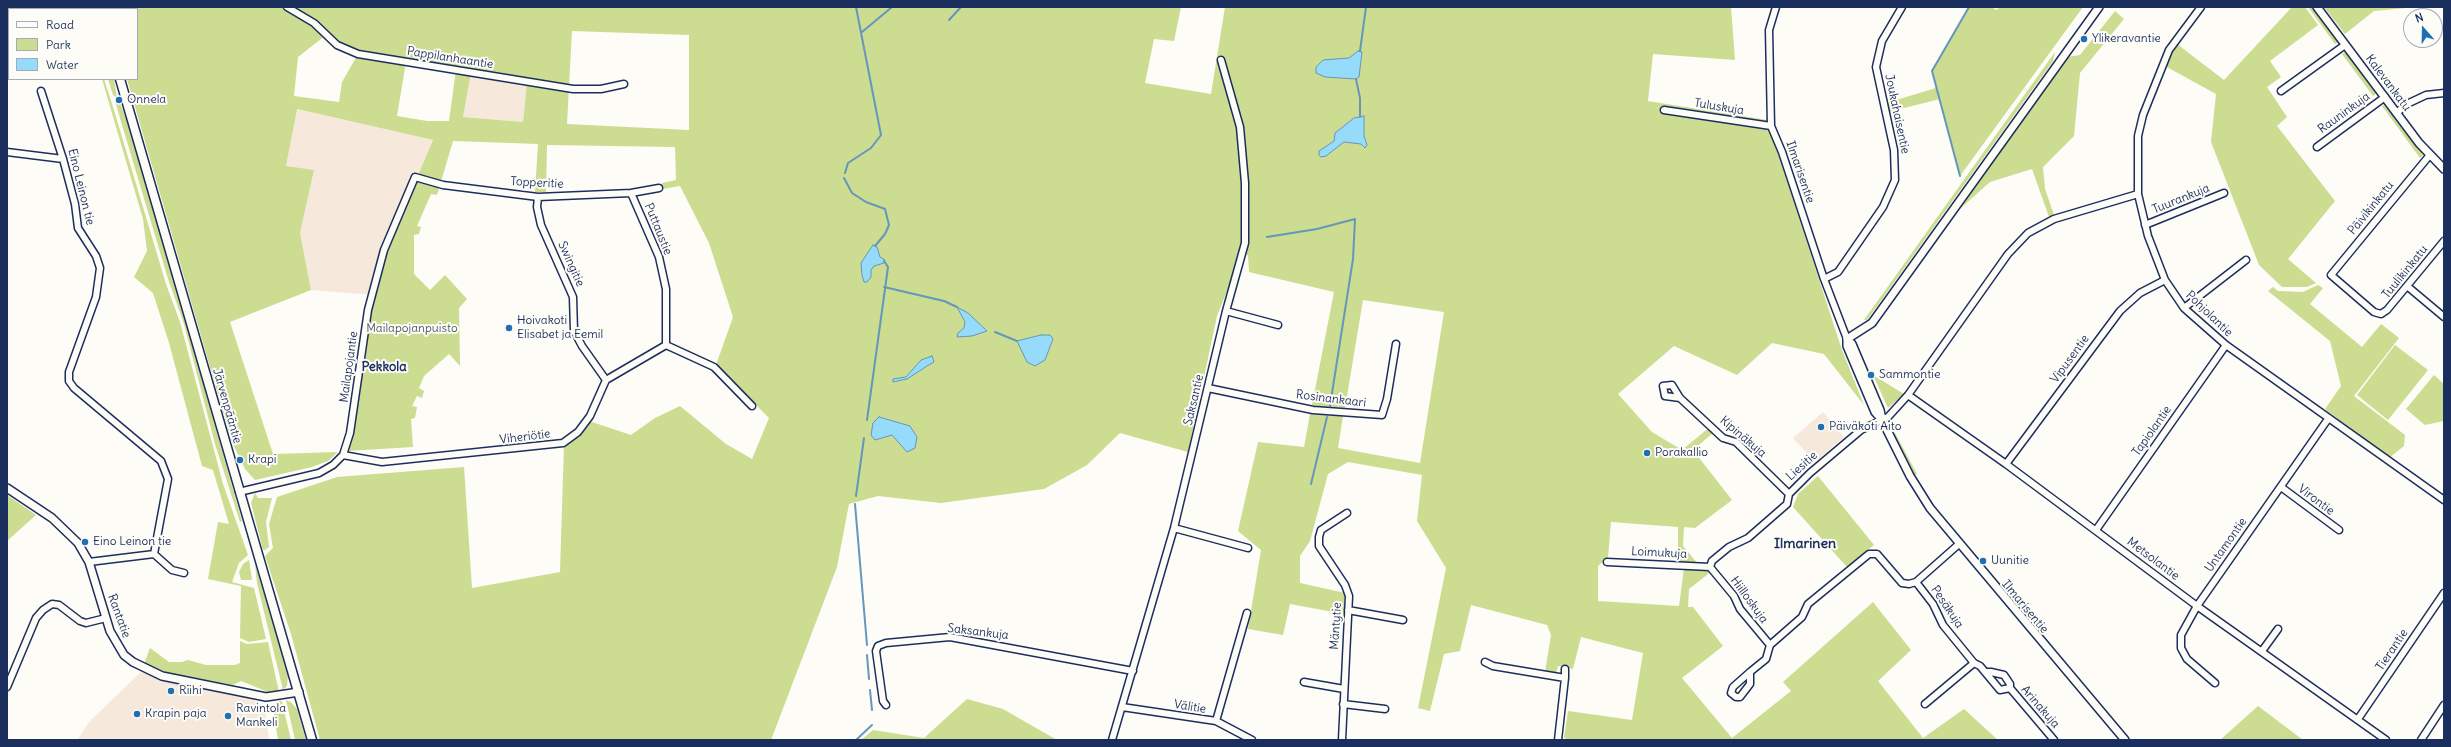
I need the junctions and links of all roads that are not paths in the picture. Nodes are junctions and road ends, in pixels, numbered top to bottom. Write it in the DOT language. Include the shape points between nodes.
graph roads {
  1 [pos="287,7"];
  2 [pos="1776,7"];
  3 [pos="1902,7"];
  4 [pos="2099,7"];
  5 [pos="2201,7"];
  6 [pos="2317,7"];
  7 [pos="2345,45"];
  8 [pos="1221,60"];
  9 [pos="120,80"];
  10 [pos="624,84"];
  11 [pos="41,91"];
  12 [pos="2281,91"];
  13 [pos="2444,93"];
  14 [pos="2385,97"];
  15 [pos="1664,110"];
  16 [pos="2396,113"];
  17 [pos="1771,126"];
  18 [pos="2317,147"];
  19 [pos="7,152"];
  20 [pos="2429,156"];
  21 [pos="63,159"];
  22 [pos="2444,168"];
  23 [pos="415,177"];
  24 [pos="659,188"];
  25 [pos="631,193"];
  26 [pos="2224,193"];
  27 [pos="2138,194"];
  28 [pos="538,197"];
  29 [pos="2145,225"];
  30 [pos="2444,241"];
  31 [pos="2246,260"];
  32 [pos="1824,279"];
  33 [pos="2165,280"];
  34 [pos="2407,286"];
  35 [pos="2184,308"];
  36 [pos="1226,310"];
  37 [pos="2381,314"];
  38 [pos="2444,317"];
  39 [pos="1278,325"];
  40 [pos="1847,339"];
  41 [pos="1396,344"];
  42 [pos="666,345"];
  43 [pos="2226,345"];
  44 [pos="606,380"];
  45 [pos="1208,388"];
  46 [pos="1908,395"];
  47 [pos="1680,398"];
  48 [pos="752,406"];
  49 [pos="2328,419"];
  50 [pos="1882,420"];
  51 [pos="343,455"];
  52 [pos="2006,464"];
  53 [pos="2281,487"];
  54 [pos="7,488"];
  55 [pos="239,492"];
  56 [pos="1789,494"];
  57 [pos="2444,500"];
  58 [pos="1347,513"];
  59 [pos="1174,528"];
  60 [pos="2096,530"];
  61 [pos="2339,530"];
  62 [pos="1959,544"];
  63 [pos="1248,548"];
  64 [pos="154,554"];
  65 [pos="89,562"];
  66 [pos="1607,562"];
  67 [pos="1710,567"];
  68 [pos="184,573"];
  69 [pos="1916,582"];
  70 [pos="2444,593"];
  71 [pos="2197,606"];
  72 [pos="1348,610"];
  73 [pos="1247,614"];
  74 [pos="106,618"];
  75 [pos="1403,620"];
  76 [pos="2278,629"];
  77 [pos="1770,645"];
  78 [pos="2262,651"];
  79 [pos="1485,662"];
  80 [pos="1974,663"];
  81 [pos="1565,670"];
  82 [pos="1133,671"];
  83 [pos="1750,672"];
  84 [pos="1985,672"];
  85 [pos="1564,678"];
  86 [pos="1304,682"];
  87 [pos="2215,683"];
  88 [pos="7,687"];
  89 [pos="2010,688"];
  90 [pos="1344,689"];
  91 [pos="299,692"];
  92 [pos="1343,704"];
  93 [pos="1925,704"];
  94 [pos="886,705"];
  95 [pos="2444,705"];
  96 [pos="1122,707"];
  97 [pos="1385,709"];
  98 [pos="2358,719"];
  99 [pos="1216,722"];
  100 [pos="312,740"];
  101 [pos="1112,740"];
  102 [pos="1252,740"];
  103 [pos="1342,740"];
  104 [pos="1558,740"];
  105 [pos="2054,740"];
  106 [pos="2125,740"];
  107 [pos="2386,740"];
  108 [pos="2421,740"];
  1 -- 10 [label="street, Pappilanhaantie" via="314,23 337,45 358,54 573,88 601,89"];
  2 -- 17 [label="street, Ilmarisentie" via="1769,30"];
  3 -- 32 [label="street, Joukahaisentie" via="1882,41 1876,67 1894,150 1895,180 1883,207 1838,272"];
  4 -- 40 [label="street" via="1872,323"];
  5 -- 27 [label="street, Pohjolantie" via="2169,50 2143,115 2138,136"];
  6 -- 7 [label="street, Kalevankatu"];
  7 -- 12 [label="street"];
  7 -- 14 [label="street, Kalevankatu"];
  8 -- 36 [label="street, Saksantie" via="1240,127 1245,184 1245,243"];
  9 -- 55 [label="main road, Järvenpääntie"];
  11 -- 21 [label="street, Eino Leinon tie"];
  13 -- 16 [label="street" via="2426,95"];
  14 -- 16 [label="street, Kalevankatu"];
  14 -- 18 [label="street, Rauninkuja"];
  15 -- 17 [label="street, Tuluskuja"];
  16 -- 20 [label="street, Kalevankatu"];
  17 -- 32 [label="street, Ilmarisentie"];
  19 -- 21 [label="street"];
  20 -- 22 [label="street, Kalevankatu"];
  20 -- 37 [label="street, Päivikinkatu" via="2331,275 2374,312"];
  21 -- 64 [label="street, Eino Leinon tie" via="75,204 78,228 96,256 100,268 96,297 69,372 69,381 74,388 161,461 168,479"];
  23 -- 28 [label="street, Topperitie" via="443,185"];
  23 -- 51 [label="street, Mailapojantie" via="384,250 369,305 350,433"];
  24 -- 25 [label="street, Topperitie"];
  25 -- 28 [label="street, Topperitie"];
  25 -- 42 [label="street, Puttaustie" via="659,257 666,289"];
  26 -- 29 [label="street, Tuurankuja"];
  27 -- 29 [label="street, Pohjolantie"];
  27 -- 46 [label="street" via="2054,219 2028,233 2008,254"];
  28 -- 44 [label="street, Swingitie" via="537,207 541,225 573,297 574,331"];
  29 -- 33 [label="street, Pohjolantie"];
  30 -- 34 [label="street, Tuulikinkatu"];
  31 -- 35 [label="street"];
  32 -- 40 [label="street, Ilmarisentie"];
  33 -- 35 [label="street, Pohjolantie"];
  33 -- 52 [label="street, Vipusentie" via="2140,293 2120,311"];
  34 -- 37 [label="street, Tuulikinkatu"];
  34 -- 38 [label="street"];
  35 -- 43 [label="street, Pohjolantie"];
  36 -- 39 [label="street"];
  36 -- 45 [label="street, Saksantie"];
  40 -- 50 [label="street, Ilmarisentie" via="1847,346 1875,412"];
  41 -- 45 [label="street, Rosinankaari" via="1382,415 1313,410"];
  42 -- 44 [label="street"];
  42 -- 48 [label="street" via="714,367"];
  43 -- 49 [label="street, Pohjolantie"];
  43 -- 60 [label="street, Tapiolantie"];
  44 -- 51 [label="street, Viheriötie" via="590,416 578,432 563,443 382,462"];
  45 -- 59 [label="street, Saksantie"];
  46 -- 50 [label="street"];
  46 -- 52 [label="street, Metsolantie"];
  47 -- 56 [label="street, Kipinäkuja" via="1723,438 1736,442"];
  49 -- 53 [label="street, Untamontie"];
  49 -- 57 [label="street, Pohjolantie"];
  50 -- 56 [label="street, Liesitie" via="1861,430"];
  50 -- 62 [label="street, Ilmarisentie" via="1910,476 1930,508"];
  51 -- 55 [label="street" via="319,473"];
  52 -- 60 [label="street, Metsolantie"];
  53 -- 61 [label="street, Virontie"];
  53 -- 71 [label="street, Untamontie"];
  54 -- 65 [label="street, Rantatie" via="69,532"];
  55 -- 91 [label="main road, Järvenpääntie"];
  56 -- 67 [label="street, Liesitie" via="1787,504 1782,509 1748,538 1729,547 1712,561"];
  58 -- 72 [label="street, Mäntytie" via="1321,530 1319,546 1345,585 1349,596"];
  59 -- 63 [label="street"];
  59 -- 82 [label="street, Saksantie"];
  60 -- 71 [label="street, Metsolantie"];
  62 -- 69 [label="street"];
  62 -- 106 [label="street, Ilmarisentie"];
  64 -- 65 [label="street"];
  64 -- 68 [label="street" via="172,570"];
  65 -- 74 [label="street, Rantatie"];
  66 -- 67 [label="street, Loimukuja"];
  67 -- 77 [label="street, Hiilloskuja"];
  69 -- 77 [label="street" via="1902,583 1877,554 1868,554 1808,604 1802,616"];
  69 -- 80 [label="street, Pesäkuja" via="1933,604 1943,625"];
  70 -- 98 [label="street, Tierantie"];
  71 -- 78 [label="street, Metsolantie"];
  71 -- 87 [label="street, Untamontie" via="2181,636 2181,648 2187,659"];
  72 -- 75 [label="street"];
  72 -- 90 [label="street, Mäntytie"];
  73 -- 99 [label="street"];
  74 -- 88 [label="street" via="86,623 59,605 52,604 43,610 36,618"];
  74 -- 91 [label="street, Rantatie" via="124,655 146,670 162,676 266,697"];
  76 -- 78 [label="street"];
  77 -- 83 [label="street" via="1766,659"];
  78 -- 98 [label="street, Metsolantie"];
  79 -- 85 [label="street" via="1493,666"];
  80 -- 84 [label="street, Pesäkuja"];
  80 -- 93 [label="street"];
  81 -- 85 [label="street"];
  82 -- 94 [label="street, Saksankuja" via="950,637 886,643 878,646 876,652 883,701"];
  82 -- 96 [label="street, Saksantie"];
  84 -- 89 [label="street, Pesäkuja" via="2004,676"];
  84 -- 89 [label="street, Pesäkuja" via="2000,690"];
  85 -- 104 [label="street"];
  86 -- 90 [label="street"];
  89 -- 105 [label="street, Arinakuja"];
  90 -- 92 [label="street, Mäntytie"];
  91 -- 100 [label="main road, Järvenpääntie"];
  92 -- 97 [label="street"];
  92 -- 103 [label="street, Mäntytie"];
  95 -- 108 [label="street"];
  96 -- 99 [label="street, Välitie"];
  96 -- 101 [label="street, Saksantie"];
  98 -- 107 [label="street, Metsolantie"];
  99 -- 102 [label="street, Välitie"];
}
